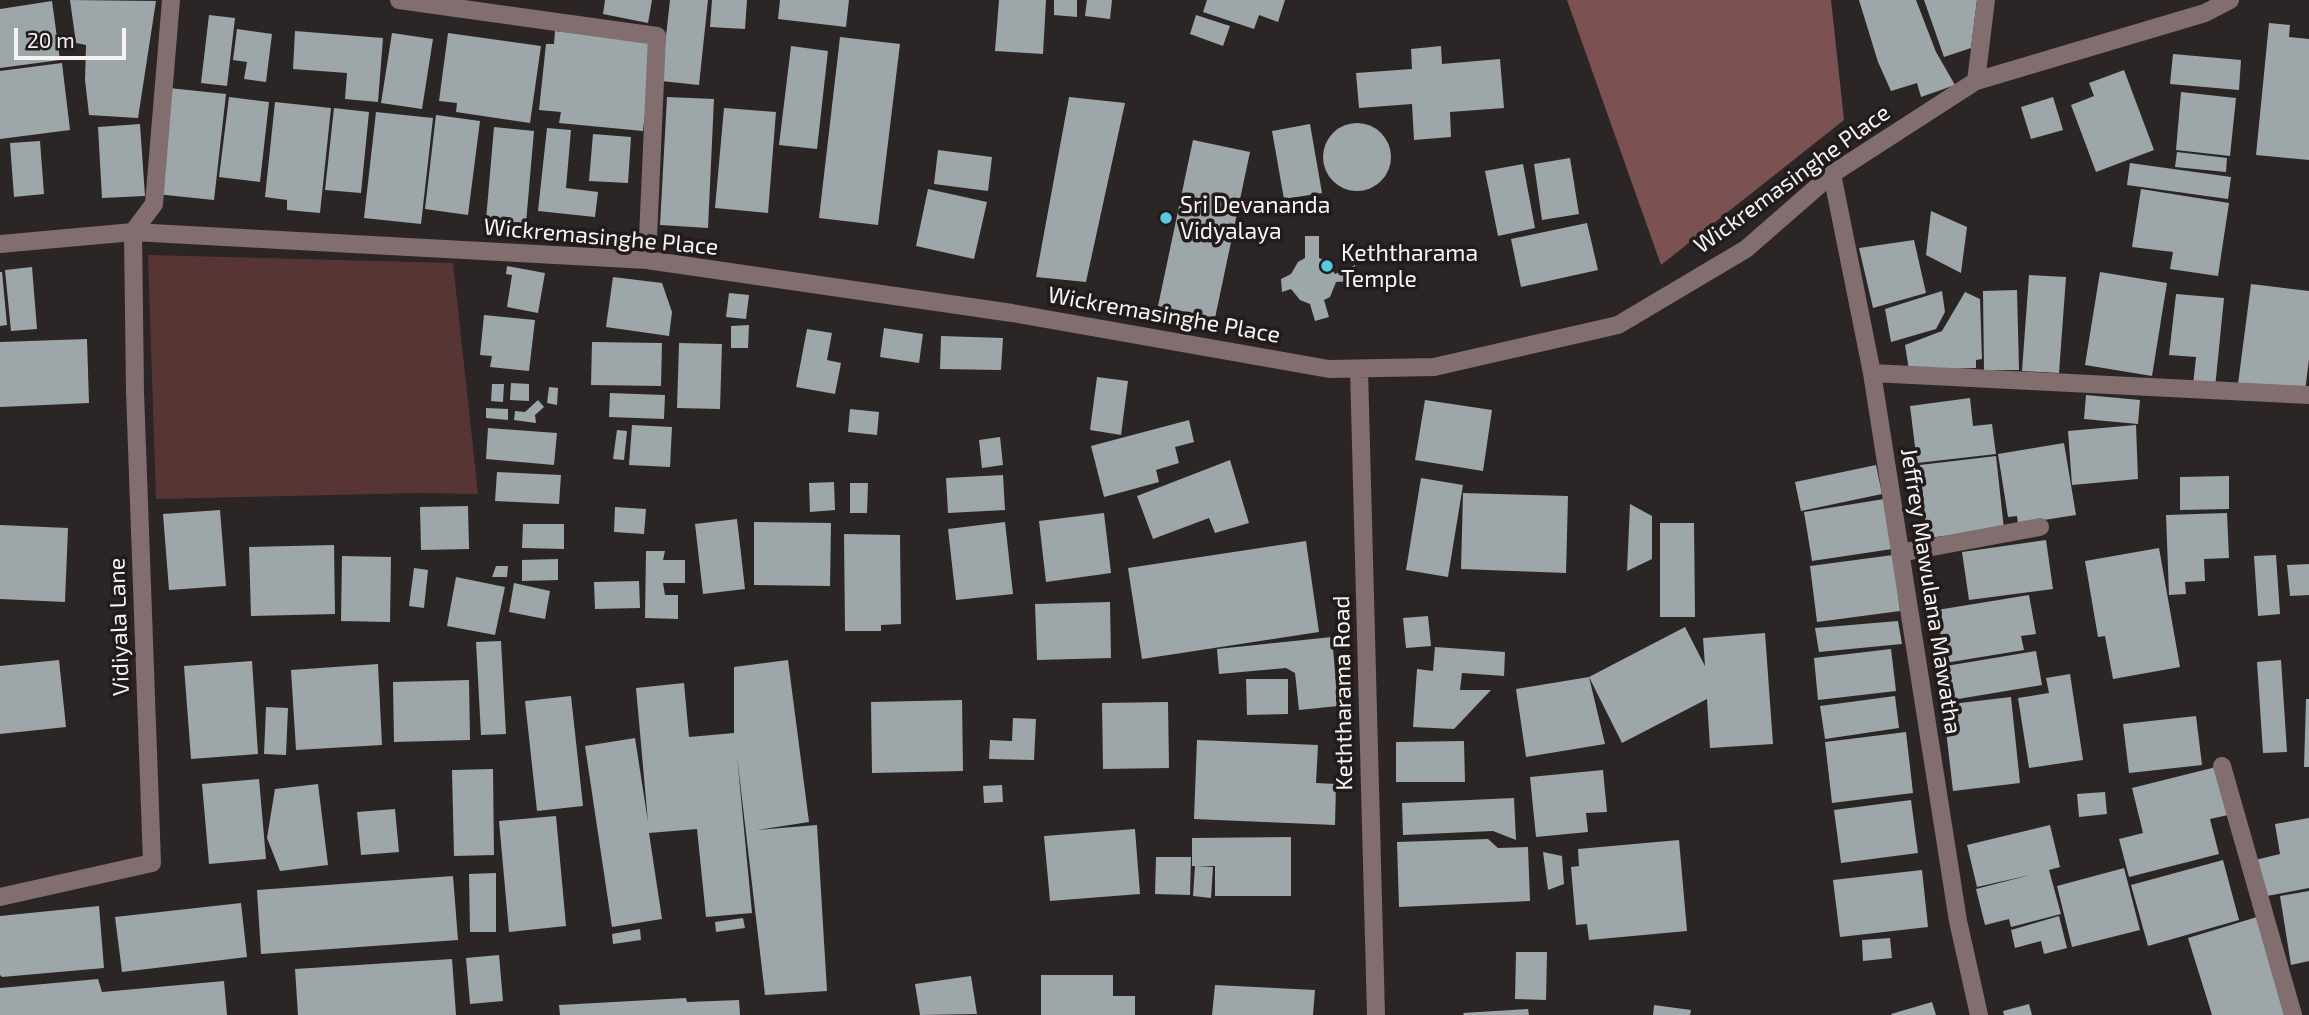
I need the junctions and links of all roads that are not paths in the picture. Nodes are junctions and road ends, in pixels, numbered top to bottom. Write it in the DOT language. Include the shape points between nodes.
graph roads {
  1 [pos="171,0"];
  2 [pos="398,0"];
  3 [pos="1986,0"];
  4 [pos="2230,0"];
  5 [pos="2205,6"];
  6 [pos="1976,80"];
  7 [pos="1832,174"];
  8 [pos="133,232"];
  9 [pos="0,244"];
  10 [pos="647,260"];
  11 [pos="1359,369"];
  12 [pos="1872,373"];
  13 [pos="2309,396"];
  14 [pos="2040,527"];
  15 [pos="1900,553"];
  16 [pos="2222,766"];
  17 [pos="0,897"];
  18 [pos="1376,1015"];
  19 [pos="1979,1015"];
  20 [pos="2293,1015"];
  1 -- 8 [label="street" via="154,204"];
  2 -- 10 [label="street" via="657,36"];
  3 -- 6 [label="street"];
  4 -- 5 [label="street, Wickremasinghe Place"];
  5 -- 6 [label="street, Wickremasinghe Place"];
  6 -- 7 [label="street, Wickremasinghe Place"];
  7 -- 11 [label="street, Wickremasinghe Place" via="1746,249 1618,324 1434,367"];
  7 -- 12 [label="street, Jeffrey Mawulana Mawatha"];
  8 -- 9 [label="street, Wickremasinghe Place"];
  8 -- 10 [label="street, Wickremasinghe Place"];
  8 -- 17 [label="street, Vidiyala Lane" via="152,863"];
  10 -- 11 [label="street, Wickremasinghe Place" via="1012,313 1329,369"];
  11 -- 18 [label="street, Keththarama Road"];
  12 -- 13 [label="street"];
  12 -- 15 [label="street, Jeffrey Mawulana Mawatha"];
  14 -- 15 [label="street"];
  15 -- 19 [label="street, Jeffrey Mawulana Mawatha" via="1958,921"];
  16 -- 20 [label="street"];
}
